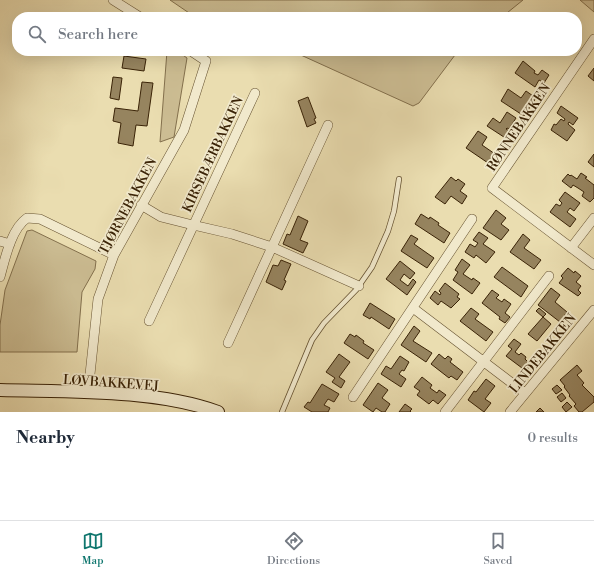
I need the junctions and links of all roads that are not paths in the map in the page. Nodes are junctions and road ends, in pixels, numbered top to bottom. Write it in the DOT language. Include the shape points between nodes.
graph roads {
  1 [pos="113,0"];
  2 [pos="132,12"];
  3 [pos="594,39"];
  4 [pos="198,56"];
  5 [pos="255,93"];
  6 [pos="328,125"];
  7 [pos="399,179"];
  8 [pos="140,205"];
  9 [pos="594,218"];
  10 [pos="472,219"];
  11 [pos="193,226"];
  12 [pos="0,241"];
  13 [pos="10,244"];
  14 [pos="272,247"];
  15 [pos="572,248"];
  16 [pos="114,255"];
  17 [pos="594,265"];
  18 [pos="548,276"];
  19 [pos="0,277"];
  20 [pos="359,286"];
  21 [pos="413,308"];
  22 [pos="594,310"];
  23 [pos="149,321"];
  24 [pos="228,343"];
  25 [pos="484,362"];
  26 [pos="0,390"];
  27 [pos="88,393"];
  28 [pos="525,393"];
  29 [pos="353,397"];
  30 [pos="218,412"];
  31 [pos="282,412"];
  32 [pos="445,412"];
  33 [pos="510,412"];
  1 -- 2 [label="street"];
  3 -- 15 [label="street, RØNNEBAKKEN" via="492,188"];
  4 -- 8 [label="street, TJØRNEBAKKEN" via="206,61 184,130"];
  5 -- 11 [label="street, KIRSEBÆRBAKKEN"];
  6 -- 14 [label="street"];
  7 -- 20 [label="lane" via="388,231 372,267"];
  8 -- 11 [label="street, KIRSEBÆRBAKKEN" via="161,217"];
  8 -- 16 [label="street, TJØRNEBAKKEN"];
  9 -- 15 [label="street"];
  10 -- 21 [label="street"];
  11 -- 14 [label="street, KIRSEBÆRBAKKEN" via="232,234"];
  11 -- 23 [label="street, KIRSEBÆRBAKKEN"];
  12 -- 13 [label="street"];
  13 -- 16 [label="street" via="23,220 33,217"];
  13 -- 19 [label="street"];
  14 -- 20 [label="street, KIRSEBÆRBAKKEN"];
  14 -- 24 [label="street"];
  15 -- 17 [label="street, RØNNEBAKKEN"];
  16 -- 27 [label="street, TJØRNEBAKKEN" via="98,298"];
  18 -- 25 [label="street"];
  20 -- 31 [label="lane" via="324,323 312,340"];
  21 -- 25 [label="street"];
  21 -- 29 [label="street"];
  22 -- 28 [label="street, LINDEBAKKEN"];
  25 -- 28 [label="street"];
  25 -- 32 [label="street"];
  26 -- 27 [label="street, LØVBAKKEVEJ"];
  27 -- 30 [label="street, LØVBAKKEVEJ" via="174,400"];
  28 -- 33 [label="street, LINDEBAKKEN"];
}
